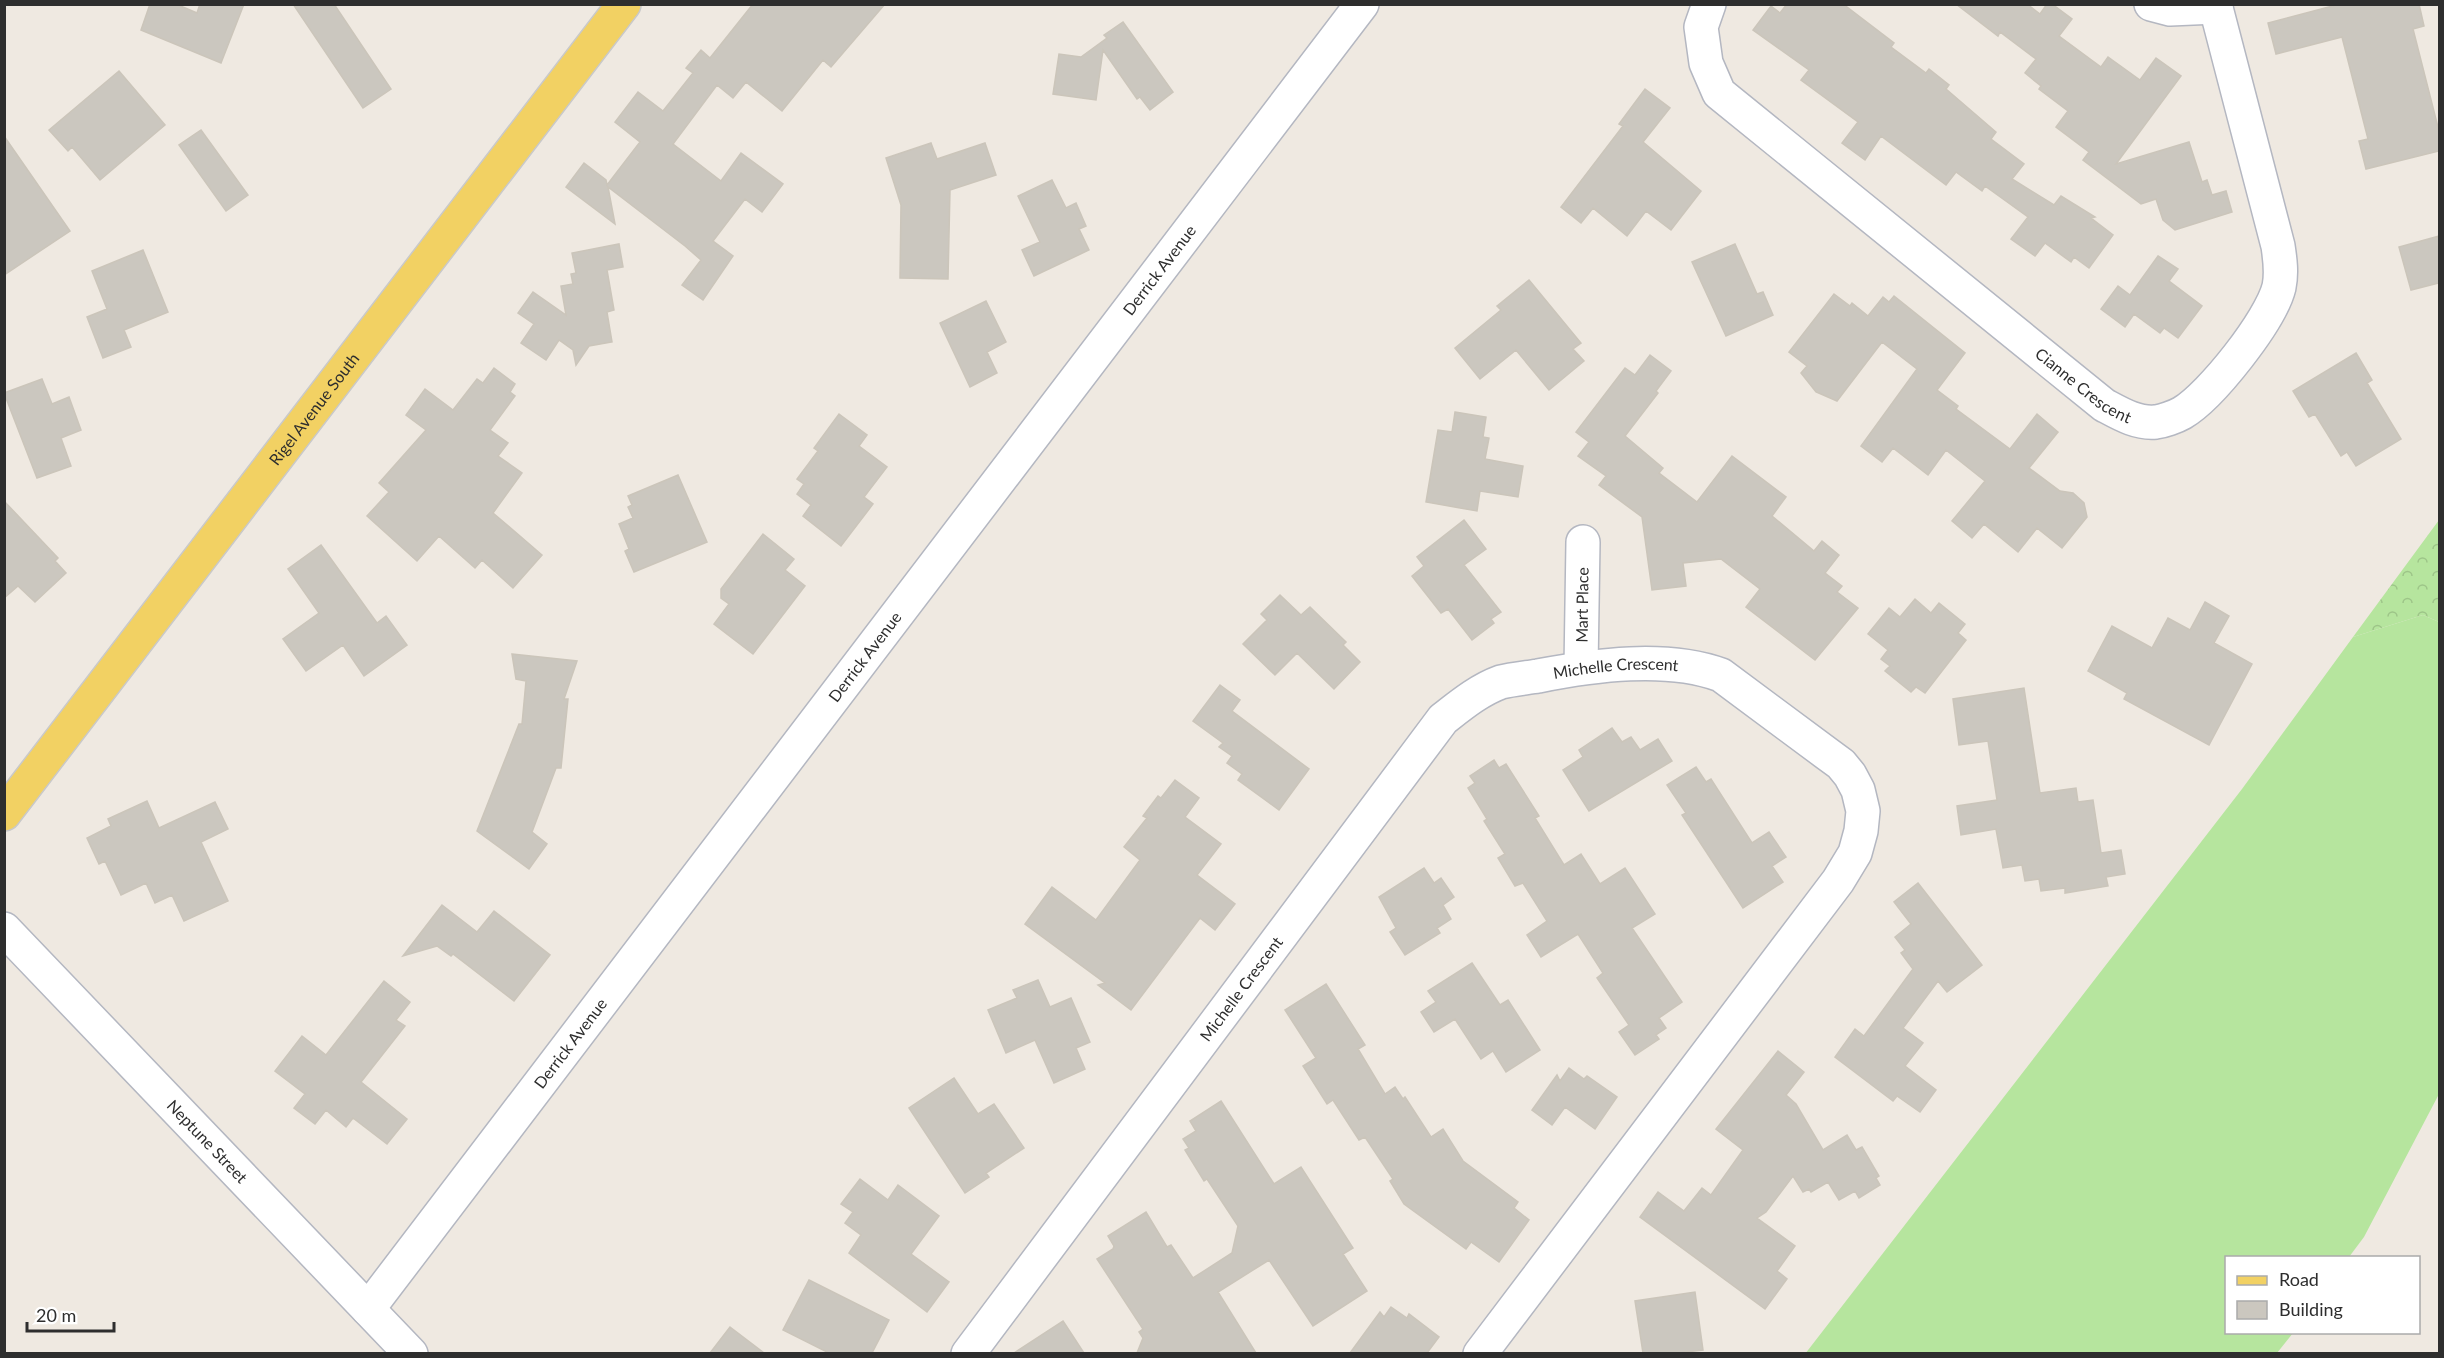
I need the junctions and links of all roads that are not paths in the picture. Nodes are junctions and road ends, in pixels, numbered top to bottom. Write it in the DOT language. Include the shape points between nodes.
graph roads {
  1 [pos="624,4"];
  2 [pos="1362,4"];
  3 [pos="1709,4"];
  4 [pos="2151,4"];
  5 [pos="2215,6"];
  6 [pos="1583,542"];
  7 [pos="1581,668"];
  8 [pos="4,814"];
  9 [pos="4,929"];
  10 [pos="368,1309"];
  11 [pos="411,1353"];
  12 [pos="968,1353"];
  13 [pos="1480,1353"];
  1 -- 8 [label="main road, Rigel Avenue South"];
  2 -- 10 [label="street, Derrick Avenue"];
  3 -- 5 [label="street, Cianne Crescent" via="1702,36 1706,63 1719,93 2104,405 2128,418 2155,422 2181,413 2201,398 2240,354 2271,309 2279,286 2278,246"];
  4 -- 5 [label="street, Cianne Crescent" via="2170,9"];
  6 -- 7 [label="street, Mart Place"];
  7 -- 12 [label="street, Michelle Crescent" via="1502,682 1472,696 1443,719"];
  7 -- 13 [label="street, Michelle Crescent" via="1682,665 1721,675 1841,764 1858,790 1863,811 1861,831 1855,853 1838,881"];
  9 -- 10 [label="street, Neptune Street"];
  10 -- 11 [label="street, Neptune Street"];
}
